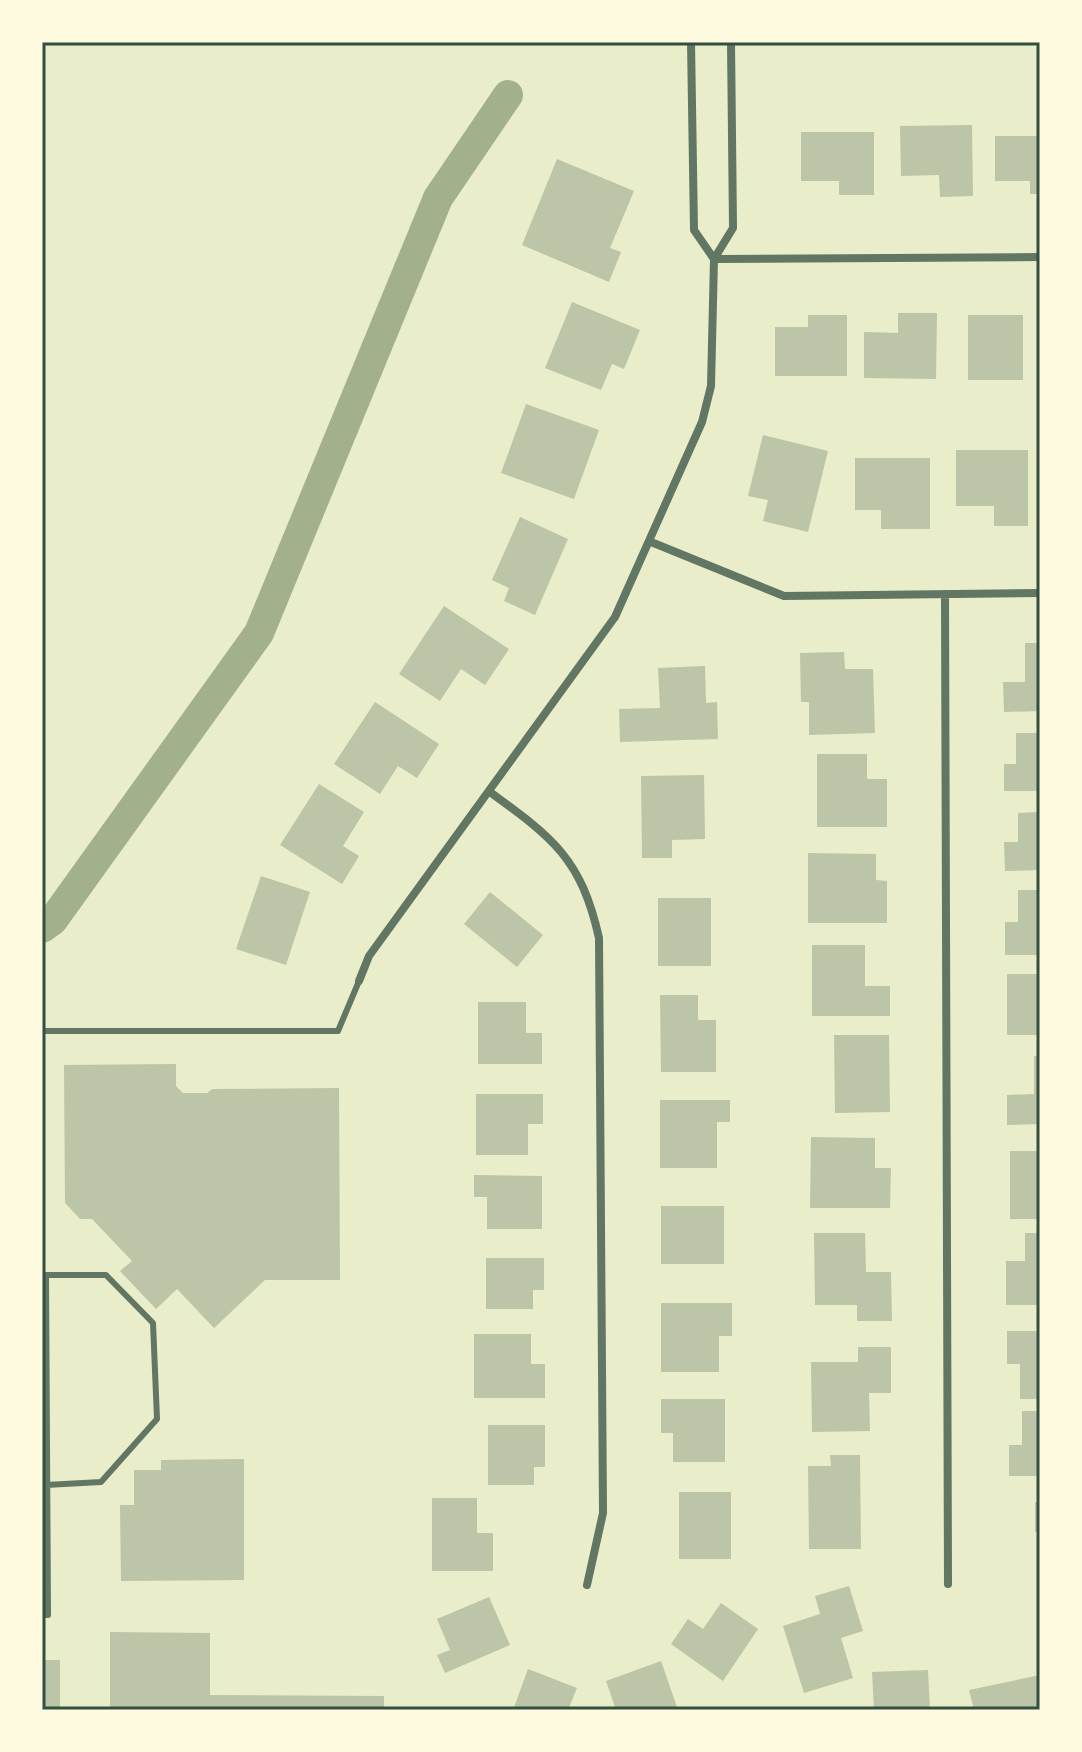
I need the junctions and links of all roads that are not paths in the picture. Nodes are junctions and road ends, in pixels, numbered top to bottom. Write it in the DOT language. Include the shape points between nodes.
graph roads {
  1 [pos="691,42"];
  2 [pos="731,42"];
  3 [pos="1040,257"];
  4 [pos="714,259"];
  5 [pos="651,542"];
  6 [pos="1040,593"];
  7 [pos="945,594"];
  8 [pos="490,792"];
  9 [pos="359,981"];
  10 [pos="42,1031"];
  11 [pos="44,1275"];
  12 [pos="46,1485"];
  13 [pos="948,1584"];
  14 [pos="587,1585"];
  15 [pos="42,1615"];
  1 -- 4 [label="street" via="694,230"];
  2 -- 4 [label="street" via="733,228"];
  3 -- 4 [label="street"];
  4 -- 5 [label="street" via="711,386 702,422"];
  5 -- 7 [label="street" via="784,596"];
  5 -- 8 [label="street" via="615,617"];
  6 -- 7 [label="street"];
  7 -- 13 [label="street"];
  8 -- 9 [label="street" via="369,956"];
  8 -- 14 [label="street" via="542,830 570,860 590,897 599,938 603,1513"];
  9 -- 10 [label="lane" via="338,1031"];
  11 -- 12 [label="lane"];
  11 -- 12 [label="lane" via="106,1275 153,1323 157,1419 101,1482"];
  12 -- 15 [label="lane" via="48,1615"];
}
